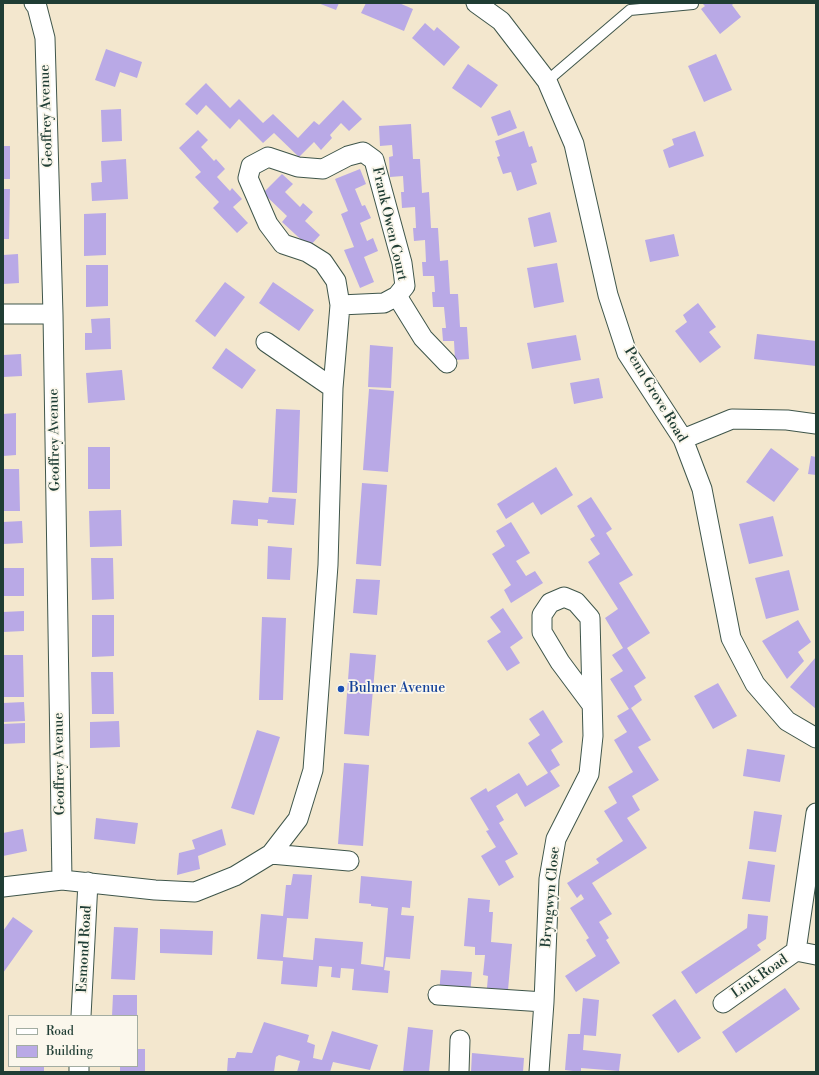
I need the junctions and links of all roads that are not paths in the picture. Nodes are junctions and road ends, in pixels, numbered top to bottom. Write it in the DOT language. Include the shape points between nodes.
graph roads {
  1 [pos="34,3"];
  2 [pos="476,3"];
  3 [pos="694,4"];
  4 [pos="547,81"];
  5 [pos="401,291"];
  6 [pos="340,305"];
  7 [pos="3,314"];
  8 [pos="53,314"];
  9 [pos="266,342"];
  10 [pos="447,364"];
  11 [pos="333,388"];
  12 [pos="816,424"];
  13 [pos="683,439"];
  14 [pos="592,705"];
  15 [pos="816,738"];
  16 [pos="816,813"];
  17 [pos="271,854"];
  18 [pos="349,861"];
  19 [pos="62,880"];
  20 [pos="88,882"];
  21 [pos="3,887"];
  22 [pos="796,951"];
  23 [pos="816,955"];
  24 [pos="438,995"];
  25 [pos="544,1002"];
  26 [pos="723,1003"];
  27 [pos="81,1015"];
  28 [pos="460,1040"];
  29 [pos="459,1072"];
  30 [pos="539,1072"];
  1 -- 8 [label="street, Geoffrey Avenue" via="45,38"];
  2 -- 4 [label="street, Penn Grove Road" via="500,21"];
  3 -- 4 [label="lane" via="630,10"];
  4 -- 13 [label="street, Penn Grove Road" via="574,144 608,295 627,353"];
  5 -- 6 [label="street, Frank Owen Court" via="384,303"];
  5 -- 6 [label="street, Frank Owen Court" via="402,263 374,160 363,152 348,156 323,169 298,167 268,156 251,166 248,178 268,224 283,244 307,252 323,262 336,281"];
  5 -- 10 [label="street, Frank Owen Court" via="424,338"];
  6 -- 11 [label="street"];
  7 -- 8 [label="street"];
  8 -- 19 [label="street, Geoffrey Avenue"];
  9 -- 11 [label="street"];
  11 -- 17 [label="street" via="328,565 313,770 298,818"];
  12 -- 13 [label="street" via="788,420 732,419"];
  13 -- 15 [label="street, Penn Grove Road" via="702,489 731,638 755,684 788,721"];
  14 -- 14 [label="street, Bryngwyn Close" via="590,618 576,602 564,597 550,603 542,615 542,632 560,662"];
  14 -- 25 [label="street, Bryngwyn Close" via="593,736 589,774 556,839 550,873"];
  16 -- 22 [label="street, Link Road"];
  17 -- 18 [label="street"];
  17 -- 20 [label="street" via="235,876 195,892"];
  19 -- 20 [label="street"];
  19 -- 21 [label="street"];
  20 -- 27 [label="street, Esmond Road"];
  22 -- 23 [label="street, Link Road"];
  22 -- 26 [label="street, Link Road"];
  24 -- 25 [label="street"];
  25 -- 30 [label="street, Bryngwyn Close"];
  28 -- 29 [label="street"];
}
